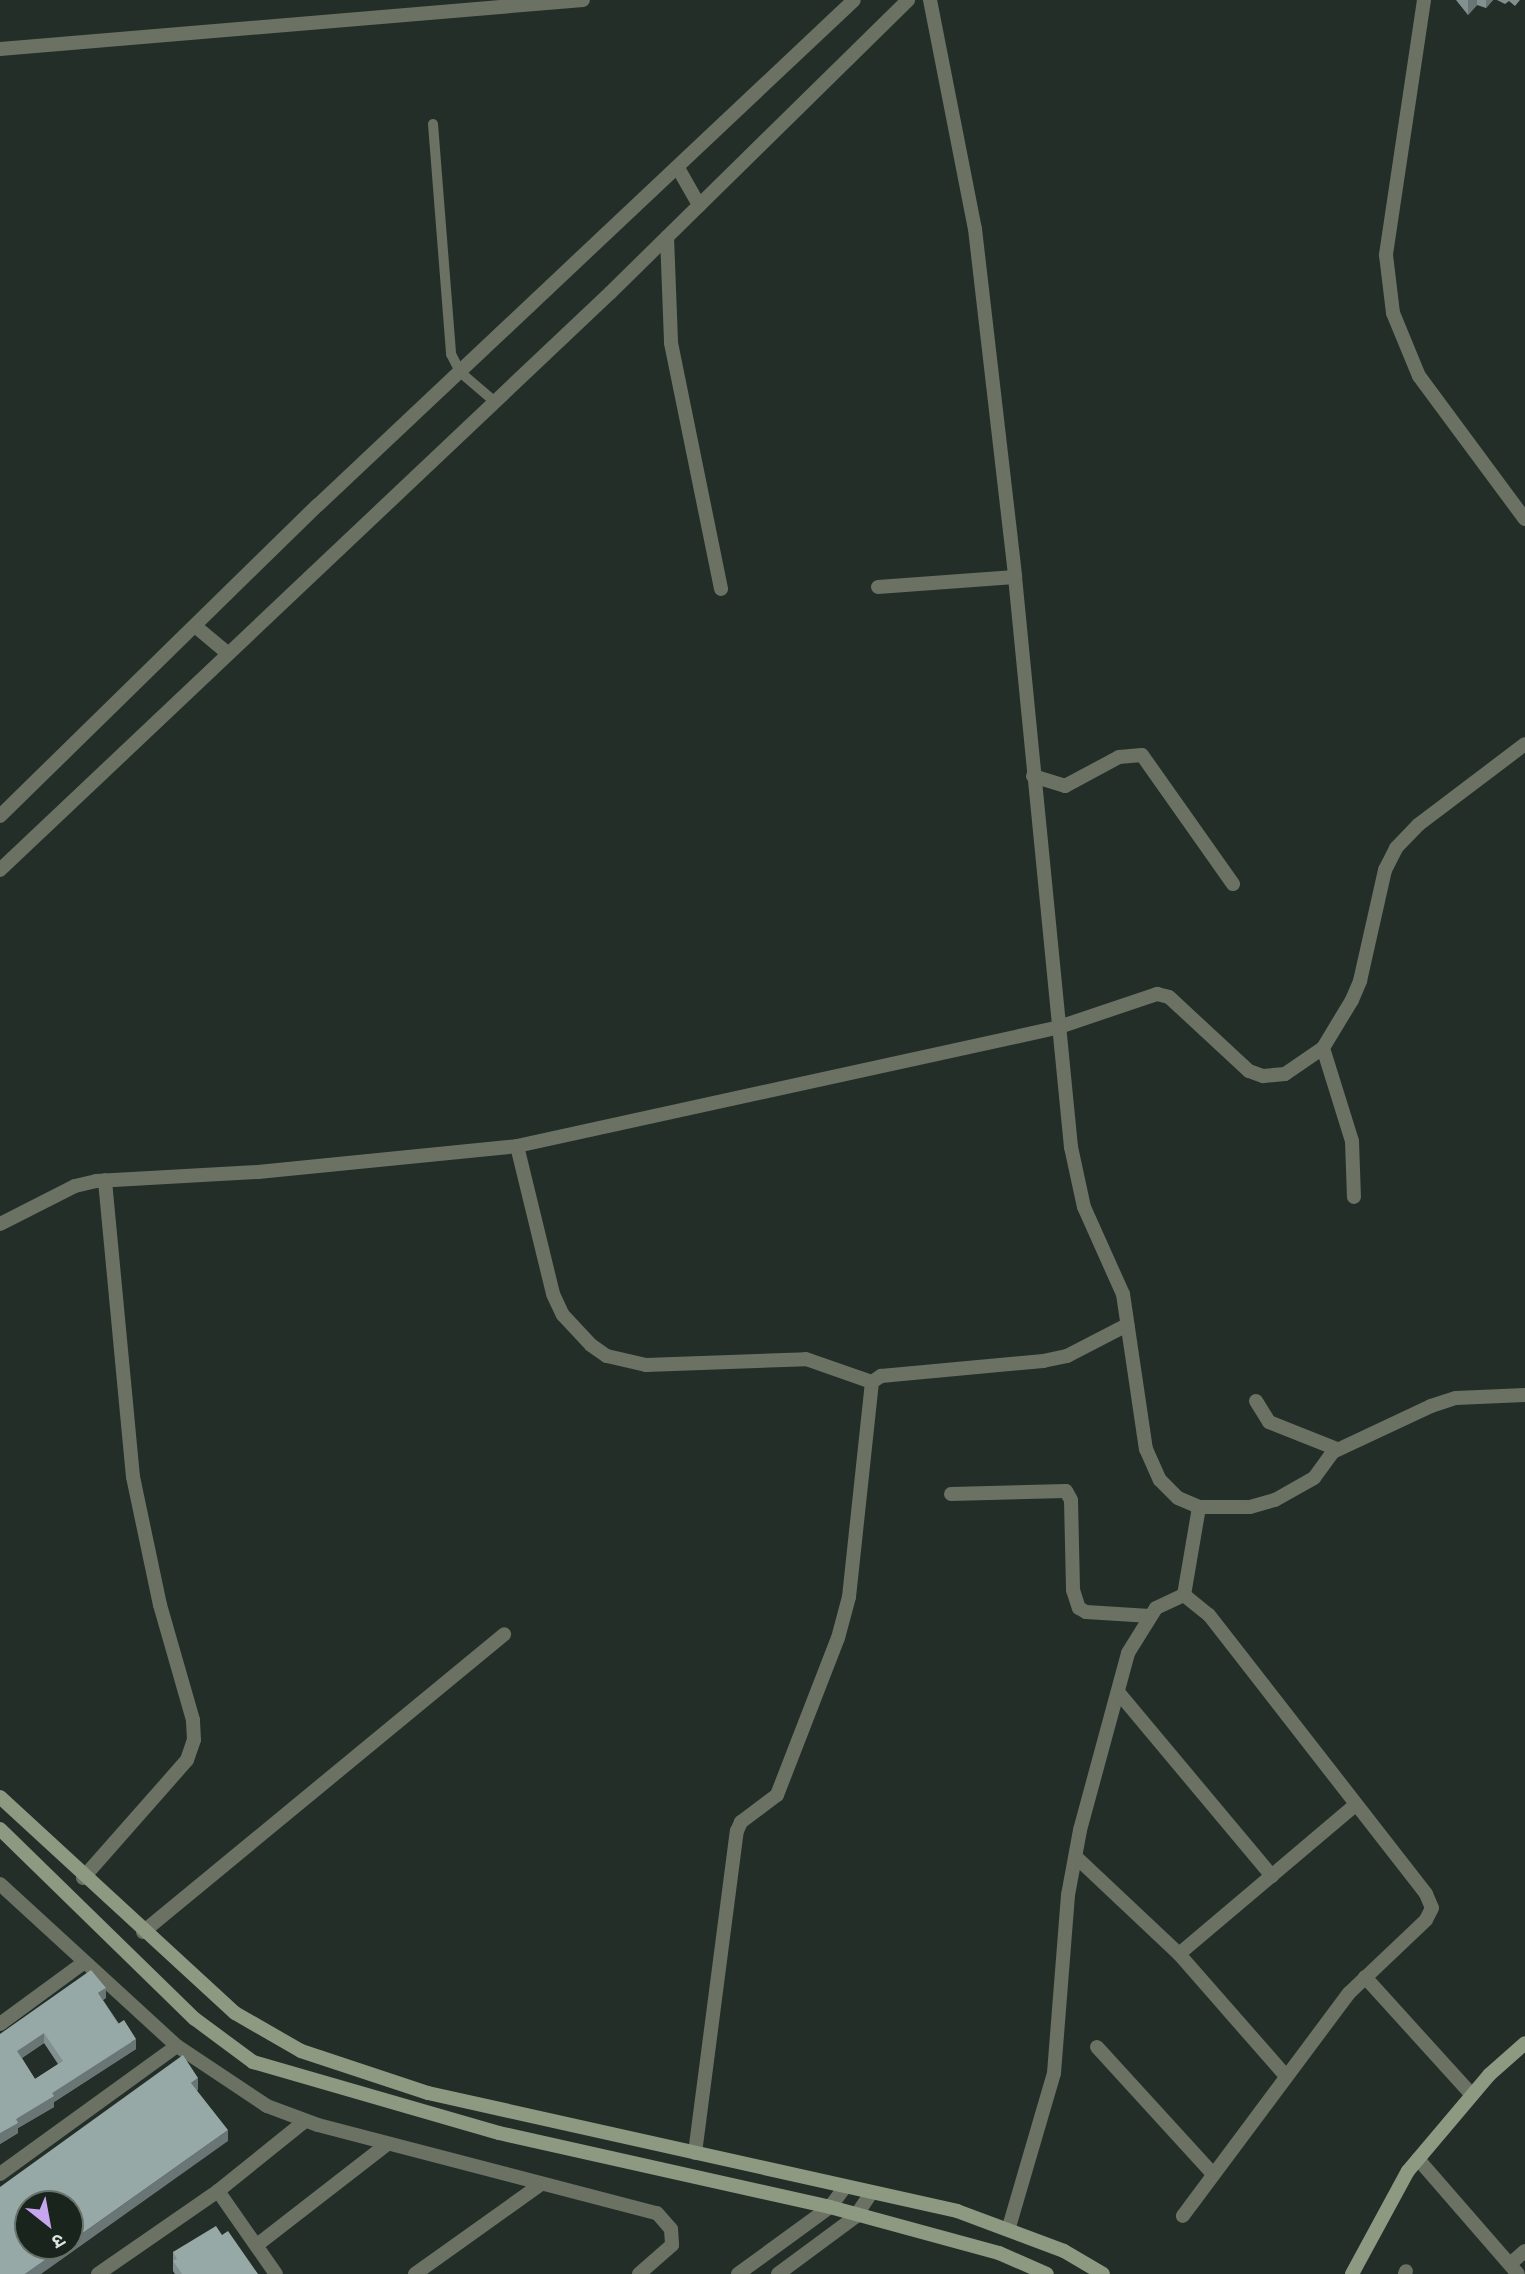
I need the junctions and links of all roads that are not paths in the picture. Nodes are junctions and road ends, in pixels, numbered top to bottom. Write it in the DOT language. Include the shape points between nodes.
graph roads {
  1 [pos="583,0"];
  2 [pos="855,0"];
  3 [pos="908,0"];
  4 [pos="930,0"];
  5 [pos="1424,0"];
  6 [pos="0,49"];
  7 [pos="433,124"];
  8 [pos="678,168"];
  9 [pos="699,205"];
  10 [pos="667,237"];
  11 [pos="460,372"];
  12 [pos="494,401"];
  13 [pos="1525,519"];
  14 [pos="1015,577"];
  15 [pos="878,587"];
  16 [pos="721,589"];
  17 [pos="195,626"];
  18 [pos="226,652"];
  19 [pos="1525,744"];
  20 [pos="1033,776"];
  21 [pos="0,816"];
  22 [pos="0,870"];
  23 [pos="1233,884"];
  24 [pos="1056,1028"];
  25 [pos="1323,1048"];
  26 [pos="517,1146"];
  27 [pos="104,1180"];
  28 [pos="1354,1197"];
  29 [pos="0,1223"];
  30 [pos="1127,1325"];
  31 [pos="872,1382"];
  32 [pos="1525,1395"];
  33 [pos="1256,1401"];
  34 [pos="1337,1450"];
  35 [pos="951,1494"];
  36 [pos="1199,1507"];
  37 [pos="1184,1595"];
  38 [pos="1150,1616"];
  39 [pos="504,1634"];
  40 [pos="1118,1692"];
  41 [pos="0,1797"];
  42 [pos="1354,1806"];
  43 [pos="0,1829"];
  44 [pos="1076,1857"];
  45 [pos="1272,1876"];
  46 [pos="83,1878"];
  47 [pos="0,1884"];
  48 [pos="144,1932"];
  49 [pos="1179,1954"];
  50 [pos="83,1963"];
  51 [pos="1365,1976"];
  52 [pos="0,2024"];
  53 [pos="1525,2043"];
  54 [pos="177,2046"];
  55 [pos="1097,2048"];
  56 [pos="1285,2075"];
  57 [pos="1472,2095"];
  58 [pos="305,2121"];
  59 [pos="387,2144"];
  60 [pos="695,2153"];
  61 [pos="1418,2158"];
  62 [pos="0,2174"];
  63 [pos="1213,2174"];
  64 [pos="540,2185"];
  65 [pos="845,2187"];
  66 [pos="218,2191"];
  67 [pos="871,2193"];
  68 [pos="830,2207"];
  69 [pos="1184,2216"];
  70 [pos="855,2217"];
  71 [pos="1009,2227"];
  72 [pos="257,2245"];
  73 [pos="1525,2252"];
  74 [pos="118,2269"];
  75 [pos="1514,2269"];
  76 [pos="98,2274"];
  77 [pos="276,2274"];
  78 [pos="415,2274"];
  79 [pos="639,2274"];
  80 [pos="738,2274"];
  81 [pos="778,2274"];
  82 [pos="1047,2274"];
  83 [pos="1103,2274"];
  84 [pos="1352,2274"];
  1 -- 6 [label="street"];
  2 -- 8 [label="street"];
  3 -- 9 [label="street"];
  4 -- 14 [label="street" via="975,229"];
  5 -- 13 [label="street" via="1387,255 1393,313 1419,376"];
  7 -- 11 [label="lane" via="446,331"];
  8 -- 9 [label="street"];
  8 -- 11 [label="street"];
  9 -- 10 [label="street"];
  10 -- 12 [label="street"];
  10 -- 16 [label="street" via="671,343"];
  11 -- 12 [label="lane"];
  11 -- 17 [label="street"];
  12 -- 18 [label="street"];
  14 -- 15 [label="street"];
  14 -- 20 [label="street"];
  17 -- 18 [label="street"];
  17 -- 21 [label="street"];
  18 -- 22 [label="street"];
  19 -- 25 [label="street" via="1418,825 1396,848 1385,870 1360,981"];
  20 -- 23 [label="street" via="1065,786 1119,757 1142,755"];
  20 -- 24 [label="street"];
  24 -- 25 [label="street" via="1141,997 1164,994 1230,1057 1263,1076 1285,1074"];
  24 -- 26 [label="street"];
  24 -- 30 [label="street" via="1076,1180 1123,1294"];
  25 -- 28 [label="street" via="1352,1141"];
  26 -- 27 [label="street" via="258,1172"];
  26 -- 31 [label="street" via="553,1294 563,1315 607,1356 646,1365 806,1359"];
  27 -- 29 [label="street" via="75,1186"];
  27 -- 46 [label="street" via="133,1476 160,1605 193,1720 194,1740 187,1760"];
  30 -- 31 [label="street" via="1068,1356 881,1376"];
  30 -- 36 [label="street" via="1146,1449 1168,1489"];
  31 -- 60 [label="street" via="849,1597 838,1637 777,1795 748,1815 737,1831"];
  32 -- 34 [label="street" via="1456,1398"];
  33 -- 34 [label="street" via="1269,1422"];
  34 -- 36 [label="street" via="1314,1478 1275,1500 1250,1507"];
  35 -- 38 [label="street" via="1066,1491 1071,1500 1073,1590 1079,1608"];
  36 -- 37 [label="street"];
  37 -- 38 [label="street" via="1164,1601"];
  37 -- 42 [label="street" via="1209,1615"];
  38 -- 40 [label="street" via="1132,1644"];
  39 -- 48 [label="street"];
  40 -- 44 [label="street"];
  40 -- 45 [label="street"];
  41 -- 46 [label="street"];
  42 -- 45 [label="street"];
  42 -- 51 [label="street" via="1426,1894 1432,1908 1426,1920"];
  43 -- 68 [label="street" via="195,2018 253,2062 499,2133"];
  44 -- 49 [label="street"];
  44 -- 71 [label="street" via="1068,1895 1059,2045"];
  45 -- 49 [label="street"];
  46 -- 48 [label="street"];
  47 -- 50 [label="street"];
  48 -- 60 [label="street" via="234,2013 301,2051 428,2093"];
  49 -- 56 [label="street"];
  50 -- 52 [label="street"];
  50 -- 54 [label="street"];
  51 -- 56 [label="street"];
  51 -- 57 [label="street"];
  53 -- 57 [label="street"];
  54 -- 58 [label="street" via="267,2106"];
  54 -- 62 [label="street"];
  55 -- 63 [label="street"];
  56 -- 63 [label="street"];
  57 -- 61 [label="street"];
  58 -- 59 [label="street"];
  58 -- 66 [label="street"];
  59 -- 64 [label="street"];
  59 -- 72 [label="street"];
  60 -- 65 [label="street"];
  61 -- 75 [label="street"];
  61 -- 84 [label="street"];
  63 -- 69 [label="street"];
  64 -- 78 [label="street"];
  64 -- 79 [label="street" via="647,2208 664,2218 672,2245"];
  65 -- 67 [label="street"];
  65 -- 68 [label="street"];
  66 -- 72 [label="street"];
  66 -- 74 [label="street"];
  67 -- 70 [label="street"];
  67 -- 71 [label="street" via="957,2210"];
  68 -- 70 [label="street"];
  68 -- 80 [label="street"];
  70 -- 81 [label="street"];
  70 -- 82 [label="street" via="999,2253"];
  71 -- 83 [label="street"];
  72 -- 77 [label="street"];
  73 -- 75 [label="street"];
  74 -- 76 [label="street"];
}
